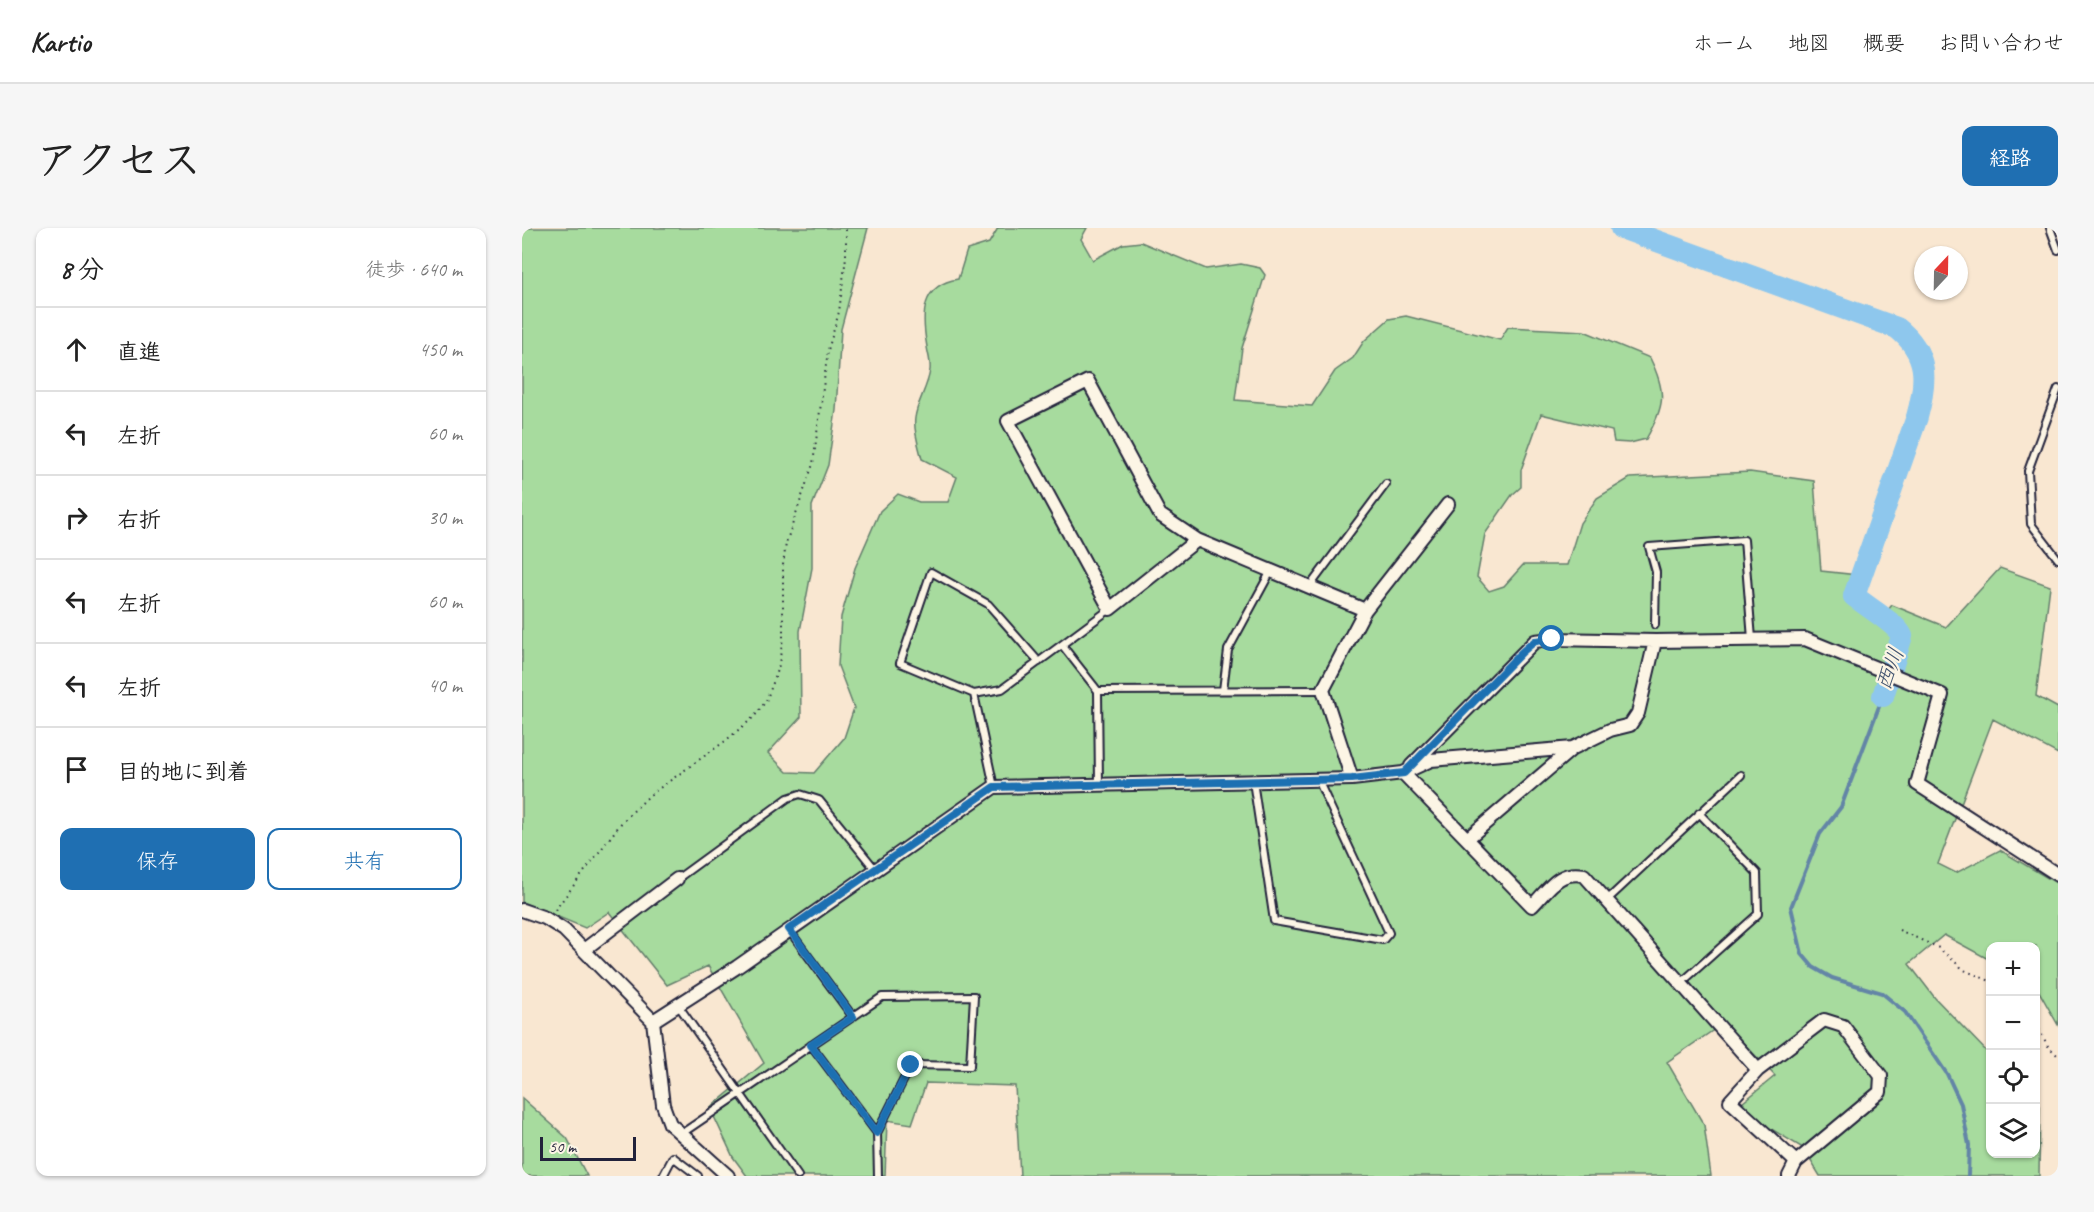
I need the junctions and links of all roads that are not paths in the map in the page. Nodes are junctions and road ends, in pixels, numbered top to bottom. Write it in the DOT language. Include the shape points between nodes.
graph roads {
  1 [pos="2049,228"];
  2 [pos="2058,250"];
  3 [pos="2058,389"];
  4 [pos="1386,484"];
  5 [pos="1448,504"];
  6 [pos="1197,540"];
  7 [pos="2058,559"];
  8 [pos="1271,571"];
  9 [pos="1310,587"];
  10 [pos="1110,609"];
  11 [pos="1365,610"];
  12 [pos="1655,625"];
  13 [pos="1752,640"];
  14 [pos="1655,642"];
  15 [pos="1062,645"];
  16 [pos="1039,662"];
  17 [pos="1223,690"];
  18 [pos="1323,690"];
  19 [pos="1098,691"];
  20 [pos="974,694"];
  21 [pos="1573,748"];
  22 [pos="1404,773"];
  23 [pos="1741,775"];
  24 [pos="1352,779"];
  25 [pos="1318,780"];
  26 [pos="1253,781"];
  27 [pos="1099,784"];
  28 [pos="994,787"];
  29 [pos="1700,813"];
  30 [pos="1467,839"];
  31 [pos="875,869"];
  32 [pos="2058,875"];
  33 [pos="676,879"];
  34 [pos="1607,900"];
  35 [pos="522,910"];
  36 [pos="789,929"];
  37 [pos="585,949"];
  38 [pos="1681,983"];
  39 [pos="678,1005"];
  40 [pos="853,1017"];
  41 [pos="653,1021"];
  42 [pos="811,1045"];
  43 [pos="1758,1070"];
  44 [pos="741,1093"];
  45 [pos="877,1133"];
  46 [pos="680,1134"];
  47 [pos="1796,1162"];
  48 [pos="663,1176"];
  49 [pos="698,1176"];
  50 [pos="728,1176"];
  51 [pos="798,1176"];
  52 [pos="878,1176"];
  53 [pos="1789,1176"];
  1 -- 2 [label="lane"];
  3 -- 7 [label="lane" via="2028,471 2031,524"];
  4 -- 9 [label="lane"];
  5 -- 11 [label="street"];
  6 -- 8 [label="street"];
  6 -- 10 [label="street"];
  6 -- 10 [label="street" via="1160,515 1088,381 1008,421"];
  8 -- 9 [label="street"];
  8 -- 17 [label="lane" via="1228,650"];
  9 -- 11 [label="street"];
  10 -- 15 [label="lane"];
  11 -- 18 [label="street"];
  12 -- 13 [label="lane" via="1656,572 1649,547 1744,540"];
  13 -- 14 [label="street"];
  13 -- 32 [label="street" via="1805,639 1942,695 1917,784"];
  14 -- 21 [label="street" via="1638,713 1630,725"];
  14 -- 22 [label="street" via="1535,641"];
  15 -- 16 [label="lane"];
  15 -- 19 [label="lane"];
  16 -- 20 [label="lane" via="1002,689"];
  16 -- 20 [label="lane" via="988,604 932,572 900,663"];
  17 -- 18 [label="lane"];
  17 -- 19 [label="lane"];
  18 -- 24 [label="street"];
  19 -- 27 [label="lane"];
  20 -- 28 [label="lane"];
  21 -- 22 [label="street" via="1431,760"];
  21 -- 30 [label="street"];
  22 -- 24 [label="street"];
  22 -- 30 [label="street"];
  23 -- 29 [label="lane"];
  24 -- 25 [label="street"];
  25 -- 26 [label="street"];
  25 -- 26 [label="lane" via="1389,933 1383,940 1274,921"];
  26 -- 27 [label="street"];
  27 -- 28 [label="street"];
  28 -- 31 [label="street"];
  29 -- 34 [label="lane"];
  29 -- 38 [label="lane" via="1757,873 1758,914"];
  30 -- 34 [label="street" via="1532,906 1563,875 1573,873 1584,875"];
  31 -- 33 [label="lane" via="819,800 800,794"];
  31 -- 36 [label="street"];
  33 -- 37 [label="street"];
  34 -- 38 [label="street"];
  35 -- 37 [label="street" via="545,918"];
  36 -- 39 [label="street"];
  36 -- 40 [label="lane"];
  37 -- 41 [label="street"];
  38 -- 43 [label="street"];
  39 -- 41 [label="street"];
  39 -- 44 [label="lane"];
  40 -- 42 [label="lane"];
  40 -- 45 [label="lane" via="882,997 974,996 969,1066 911,1065"];
  41 -- 46 [label="street" via="663,1105 670,1124"];
  42 -- 44 [label="lane"];
  42 -- 45 [label="lane"];
  43 -- 47 [label="street" via="1730,1101"];
  43 -- 47 [label="street" via="1824,1020 1843,1026 1881,1076 1880,1092"];
  44 -- 46 [label="lane"];
  44 -- 51 [label="lane"];
  45 -- 52 [label="lane"];
  46 -- 50 [label="street"];
  47 -- 53 [label="street"];
  48 -- 49 [label="lane" via="673,1157"];
}
